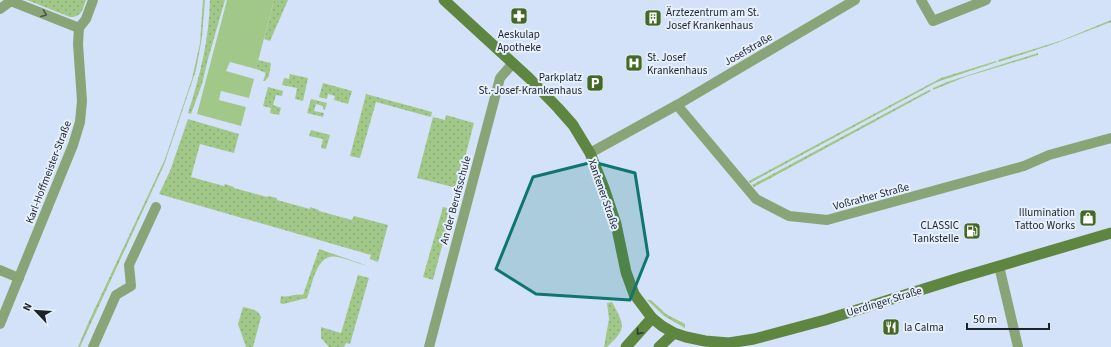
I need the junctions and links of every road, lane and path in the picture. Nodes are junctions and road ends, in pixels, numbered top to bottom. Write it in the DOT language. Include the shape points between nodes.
graph roads {
  1 [pos="93,0"];
  2 [pos="444,0"];
  3 [pos="855,0"];
  4 [pos="922,0"];
  5 [pos="986,0"];
  6 [pos="10,1"];
  7 [pos="0,9"];
  8 [pos="79,28"];
  9 [pos="513,63"];
  10 [pos="677,104"];
  11 [pos="1111,138"];
  12 [pos="590,153"];
  13 [pos="156,207"];
  14 [pos="1111,233"];
  15 [pos="998,266"];
  16 [pos="0,270"];
  17 [pos="19,278"];
  18 [pos="652,318"];
  19 [pos="0,324"];
  20 [pos="674,333"];
  21 [pos="92,347"];
  22 [pos="429,347"];
  23 [pos="626,347"];
  24 [pos="659,347"];
  25 [pos="1018,347"];
  1 -- 8 [label="street, Karl-Hoffmeister-Straße" via="86,19"];
  2 -- 9 [label="main road, Xantener Straße"];
  3 -- 10 [label="street, Josefstraße"];
  4 -- 5 [label="street" via="933,21"];
  6 -- 7 [label="street"];
  6 -- 8 [label="street, one-way"];
  8 -- 17 [label="street, Karl-Hoffmeister-Straße" via="82,100 80,122"];
  9 -- 12 [label="main road, Xantener Straße" via="573,125"];
  9 -- 22 [label="street, An der Berufsschule" via="500,78"];
  10 -- 11 [label="street, Voßrather Straße" via="756,199 789,216 827,220 1024,166 1049,155"];
  10 -- 12 [label="street, Josefstraße"];
  12 -- 18 [label="main road, Xantener Straße" via="616,224 631,287"];
  13 -- 21 [label="street" via="128,265 131,286 116,294"];
  14 -- 15 [label="main road, Uerdinger Straße"];
  15 -- 20 [label="main road, Uerdinger Straße" via="825,320 754,339 729,343 692,339"];
  15 -- 25 [label="street"];
  16 -- 17 [label="street"];
  17 -- 19 [label="street, Karl-Hoffmeister-Straße"];
  18 -- 20 [label="main road, Xantener Straße"];
  18 -- 23 [label="main road, one-way"];
  20 -- 24 [label="main road"];
}
